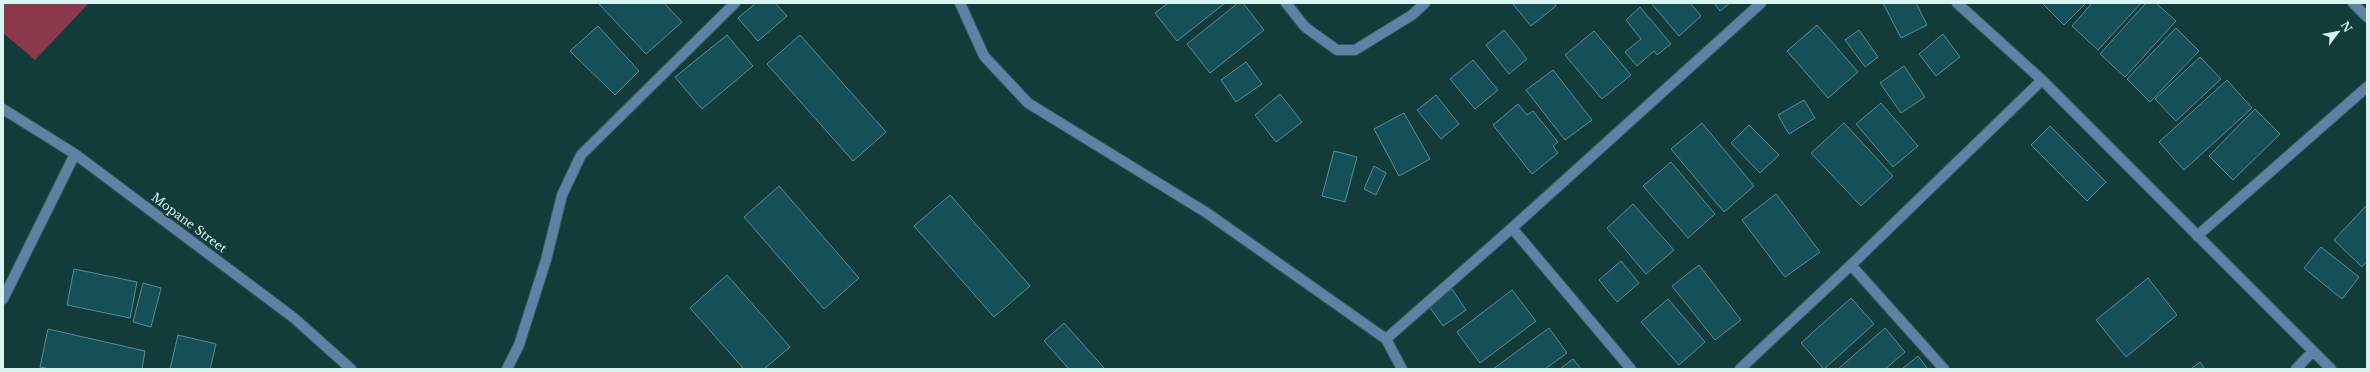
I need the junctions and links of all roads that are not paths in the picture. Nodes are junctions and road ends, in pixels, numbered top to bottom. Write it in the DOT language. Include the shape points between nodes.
graph roads {
  1 [pos="735,3"];
  2 [pos="960,3"];
  3 [pos="1286,3"];
  4 [pos="1425,3"];
  5 [pos="1761,3"];
  6 [pos="1958,3"];
  7 [pos="2353,3"];
  8 [pos="2367,17"];
  9 [pos="2042,80"];
  10 [pos="2367,87"];
  11 [pos="3,109"];
  12 [pos="75,154"];
  13 [pos="1512,228"];
  14 [pos="2198,236"];
  15 [pos="1851,266"];
  16 [pos="3,299"];
  17 [pos="1386,339"];
  18 [pos="2313,351"];
  19 [pos="351,369"];
  20 [pos="507,369"];
  21 [pos="1402,369"];
  22 [pos="1631,369"];
  23 [pos="1740,369"];
  24 [pos="1944,369"];
  25 [pos="2296,369"];
  26 [pos="2331,369"];
  1 -- 20 [label="street" via="581,155 562,195 546,260 519,345"];
  2 -- 17 [label="street" via="984,56 1028,103 1207,213"];
  3 -- 4 [label="street" via="1305,27 1337,50 1355,50 1412,15"];
  5 -- 13 [label="street"];
  6 -- 9 [label="street"];
  7 -- 8 [label="street"];
  9 -- 14 [label="street"];
  9 -- 15 [label="street"];
  10 -- 14 [label="street"];
  11 -- 12 [label="street, Mopane Street"];
  12 -- 16 [label="street"];
  12 -- 19 [label="street, Mopane Street" via="294,318"];
  13 -- 17 [label="street"];
  13 -- 22 [label="street"];
  14 -- 18 [label="street"];
  15 -- 23 [label="street"];
  15 -- 24 [label="street"];
  17 -- 21 [label="street"];
  18 -- 25 [label="street"];
  18 -- 26 [label="street"];
}
